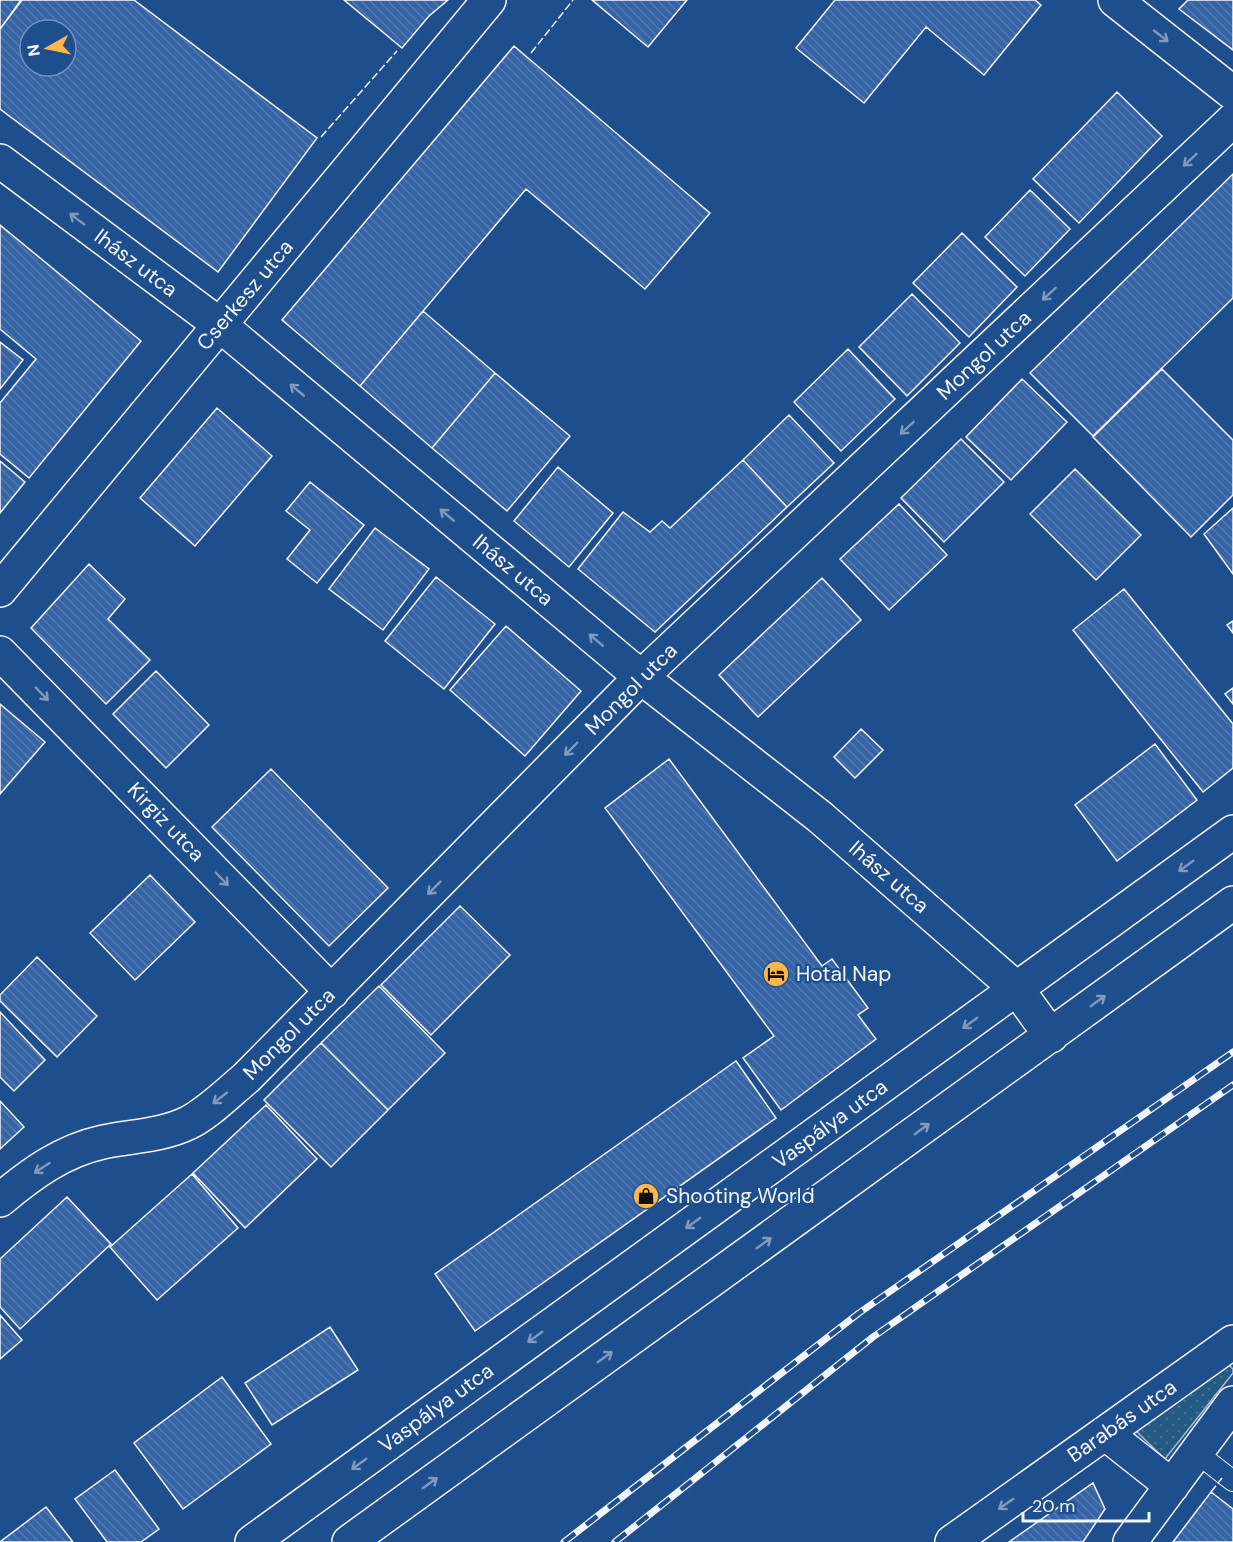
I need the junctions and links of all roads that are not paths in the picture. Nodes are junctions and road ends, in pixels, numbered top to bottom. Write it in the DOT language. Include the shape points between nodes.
graph roads {
  1 [pos="489,0"];
  2 [pos="1115,0"];
  3 [pos="1233,93"];
  4 [pos="1233,120"];
  5 [pos="0,161"];
  6 [pos="220,325"];
  7 [pos="0,590"];
  8 [pos="0,653"];
  9 [pos="641,678"];
  10 [pos="1233,832"];
  11 [pos="1233,903"];
  12 [pos="1017,989"];
  13 [pos="332,992"];
  14 [pos="1051,1036"];
  15 [pos="0,1200"];
  16 [pos="1233,1342"];
  17 [pos="1233,1403"];
  18 [pos="1105,1433"];
  19 [pos="1197,1453"];
  20 [pos="1233,1481"];
  21 [pos="1172,1486"];
  22 [pos="252,1542"];
  23 [pos="349,1542"];
  24 [pos="952,1542"];
  25 [pos="1130,1542"];
  1 -- 6 [label="street, Cserkesz utca"];
  2 -- 3 [label="street, one-way"];
  4 -- 9 [label="street, Mongol utca, one-way"];
  6 -- 5 [label="street, Ihász utca, one-way"];
  6 -- 7 [label="street, Cserkesz utca"];
  9 -- 6 [label="street, Ihász utca, one-way"];
  8 -- 13 [label="street, Kirgiz utca, one-way"];
  9 -- 12 [label="street, Ihász utca" via="820,817"];
  9 -- 13 [label="street, Mongol utca, one-way"];
  10 -- 12 [label="street, Vaspálya utca, one-way"];
  14 -- 11 [label="street, one-way"];
  12 -- 14 [label="street, Ihász utca"];
  12 -- 22 [label="street, Vaspálya utca, one-way"];
  13 -- 15 [label="street, Mongol utca, one-way" via="246,1078 189,1123 64,1154"];
  23 -- 14 [label="street, one-way"];
  16 -- 18 [label="street, Barabás utca"];
  17 -- 19 [label="street"];
  18 -- 21 [label="street"];
  18 -- 24 [label="street, Barabás utca, one-way"];
  19 -- 20 [label="lane"];
  19 -- 21 [label="street"];
  21 -- 25 [label="street"];
}
